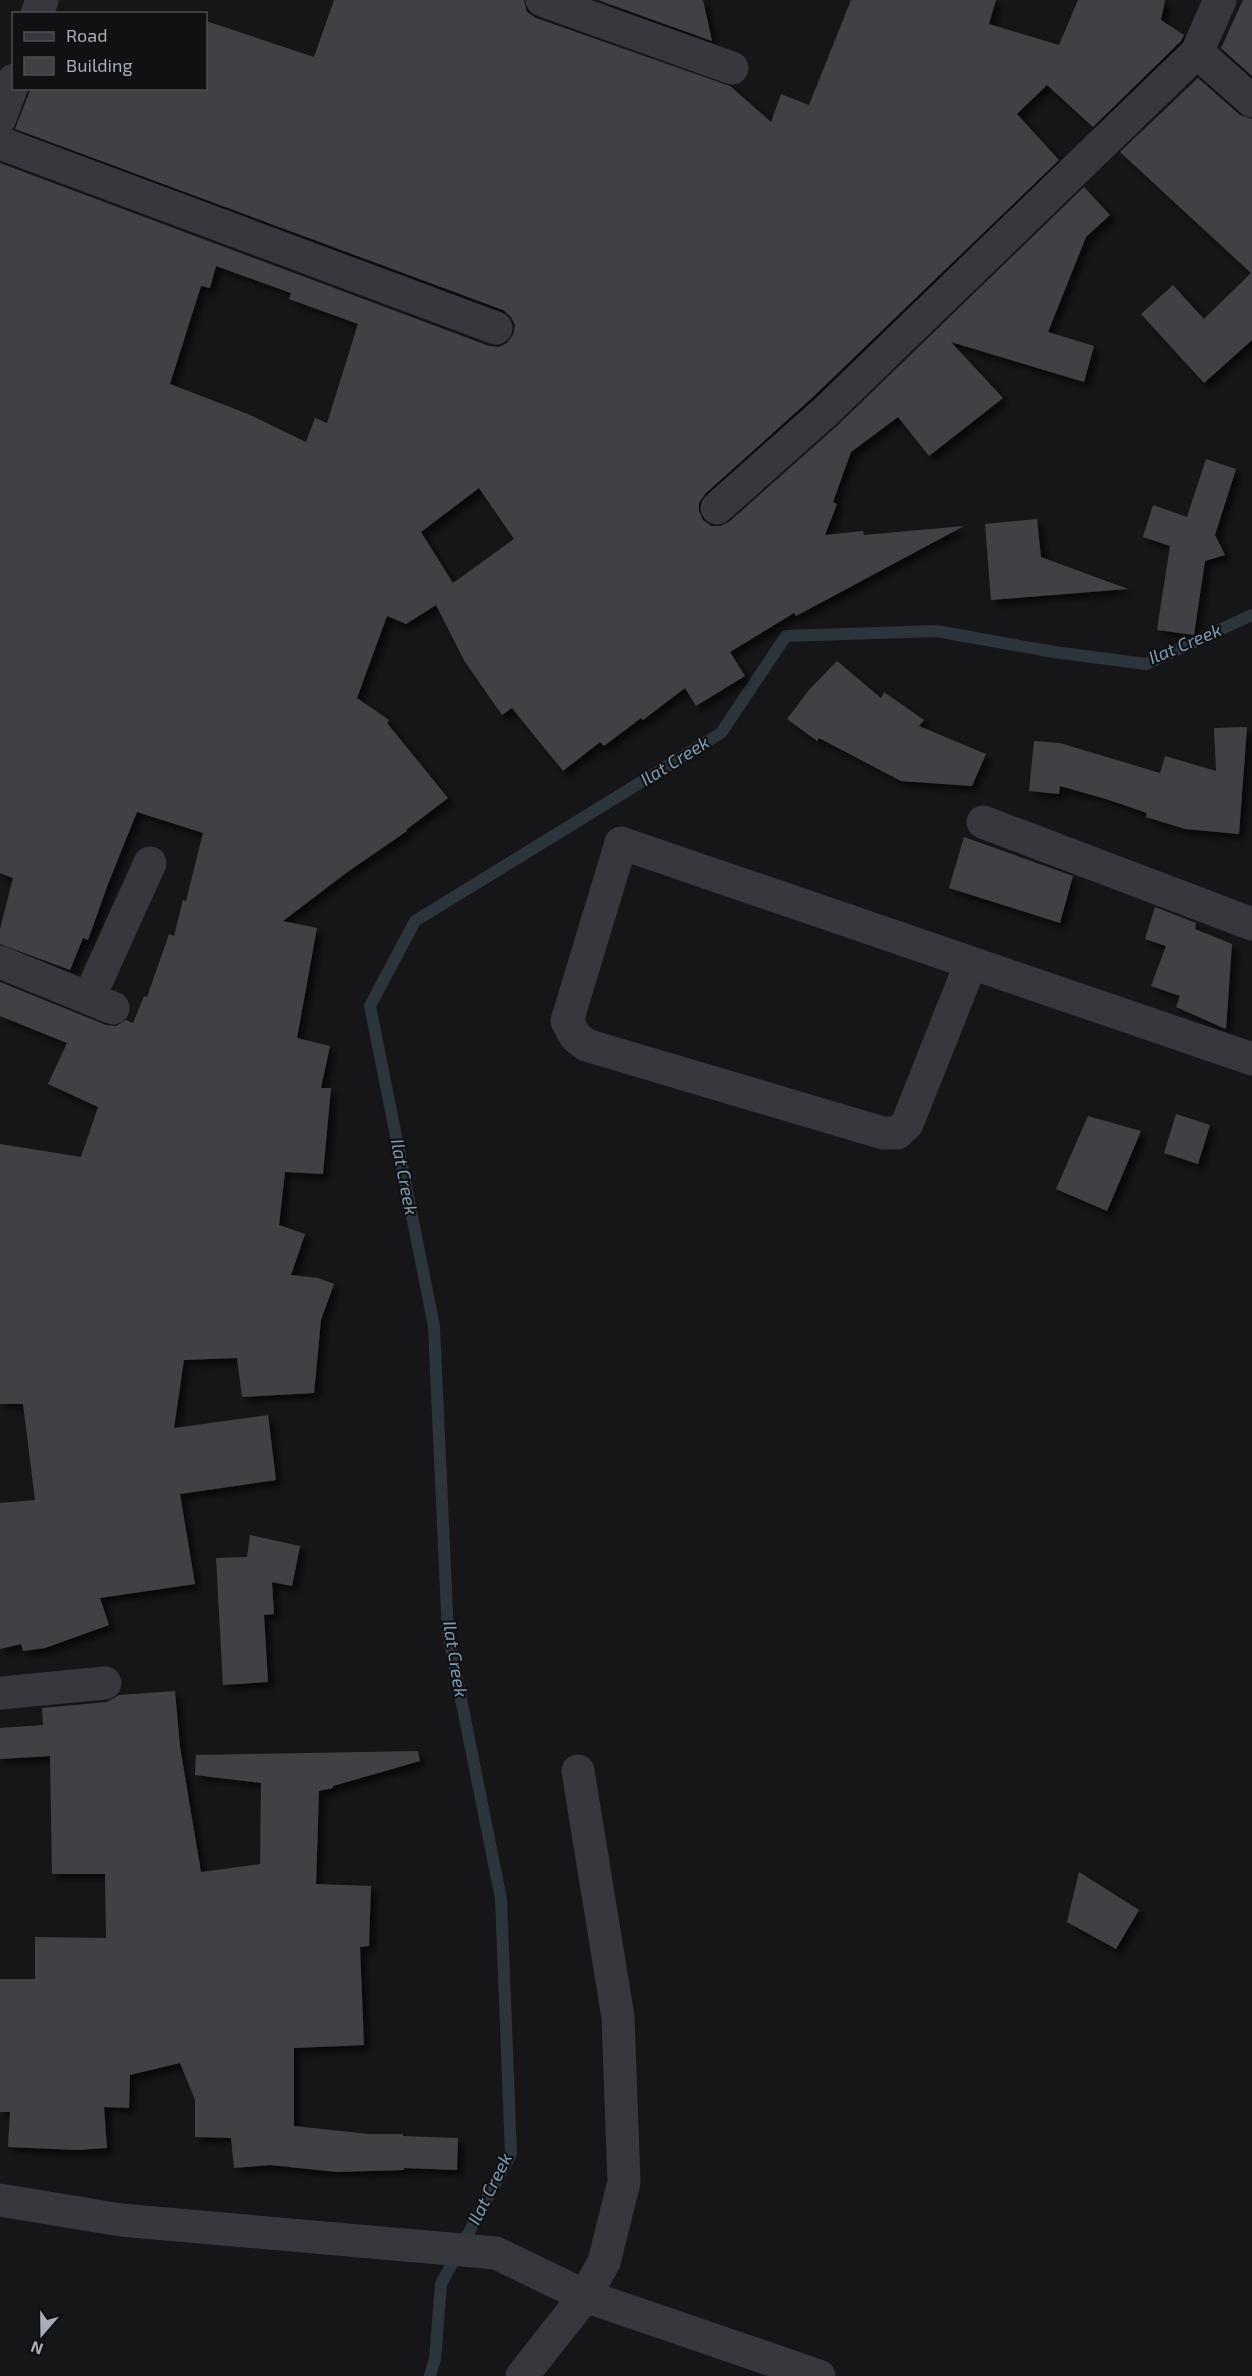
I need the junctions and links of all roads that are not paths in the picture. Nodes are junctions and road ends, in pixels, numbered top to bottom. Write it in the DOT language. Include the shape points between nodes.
graph roads {
  1 [pos="542,0"];
  2 [pos="1220,0"];
  3 [pos="1197,52"];
  4 [pos="732,69"];
  5 [pos="12,85"];
  6 [pos="1252,101"];
  7 [pos="0,118"];
  8 [pos="0,143"];
  9 [pos="496,328"];
  10 [pos="717,507"];
  11 [pos="983,822"];
  12 [pos="150,863"];
  13 [pos="1252,924"];
  14 [pos="0,962"];
  15 [pos="971,963"];
  16 [pos="1252,1059"];
  17 [pos="105,1683"];
  18 [pos="0,1693"];
  19 [pos="578,1771"];
  20 [pos="0,2200"];
  21 [pos="585,2296"];
  22 [pos="522,2376"];
  23 [pos="819,2376"];
  1 -- 4 [label="street"];
  2 -- 3 [label="street"];
  3 -- 6 [label="street"];
  3 -- 10 [label="street" via="826,411"];
  5 -- 7 [label="street"];
  8 -- 9 [label="street"];
  11 -- 13 [label="street"];
  12 -- 14 [label="street" via="101,1003"];
  15 -- 15 [label="street" via="621,843 567,1021 575,1036 586,1045 883,1133 897,1133 907,1124"];
  15 -- 16 [label="street"];
  17 -- 18 [label="street"];
  19 -- 21 [label="street" via="618,2017 624,2182 604,2262"];
  20 -- 21 [label="street" via="121,2220 496,2253"];
  21 -- 22 [label="street"];
  21 -- 23 [label="street"];
}
